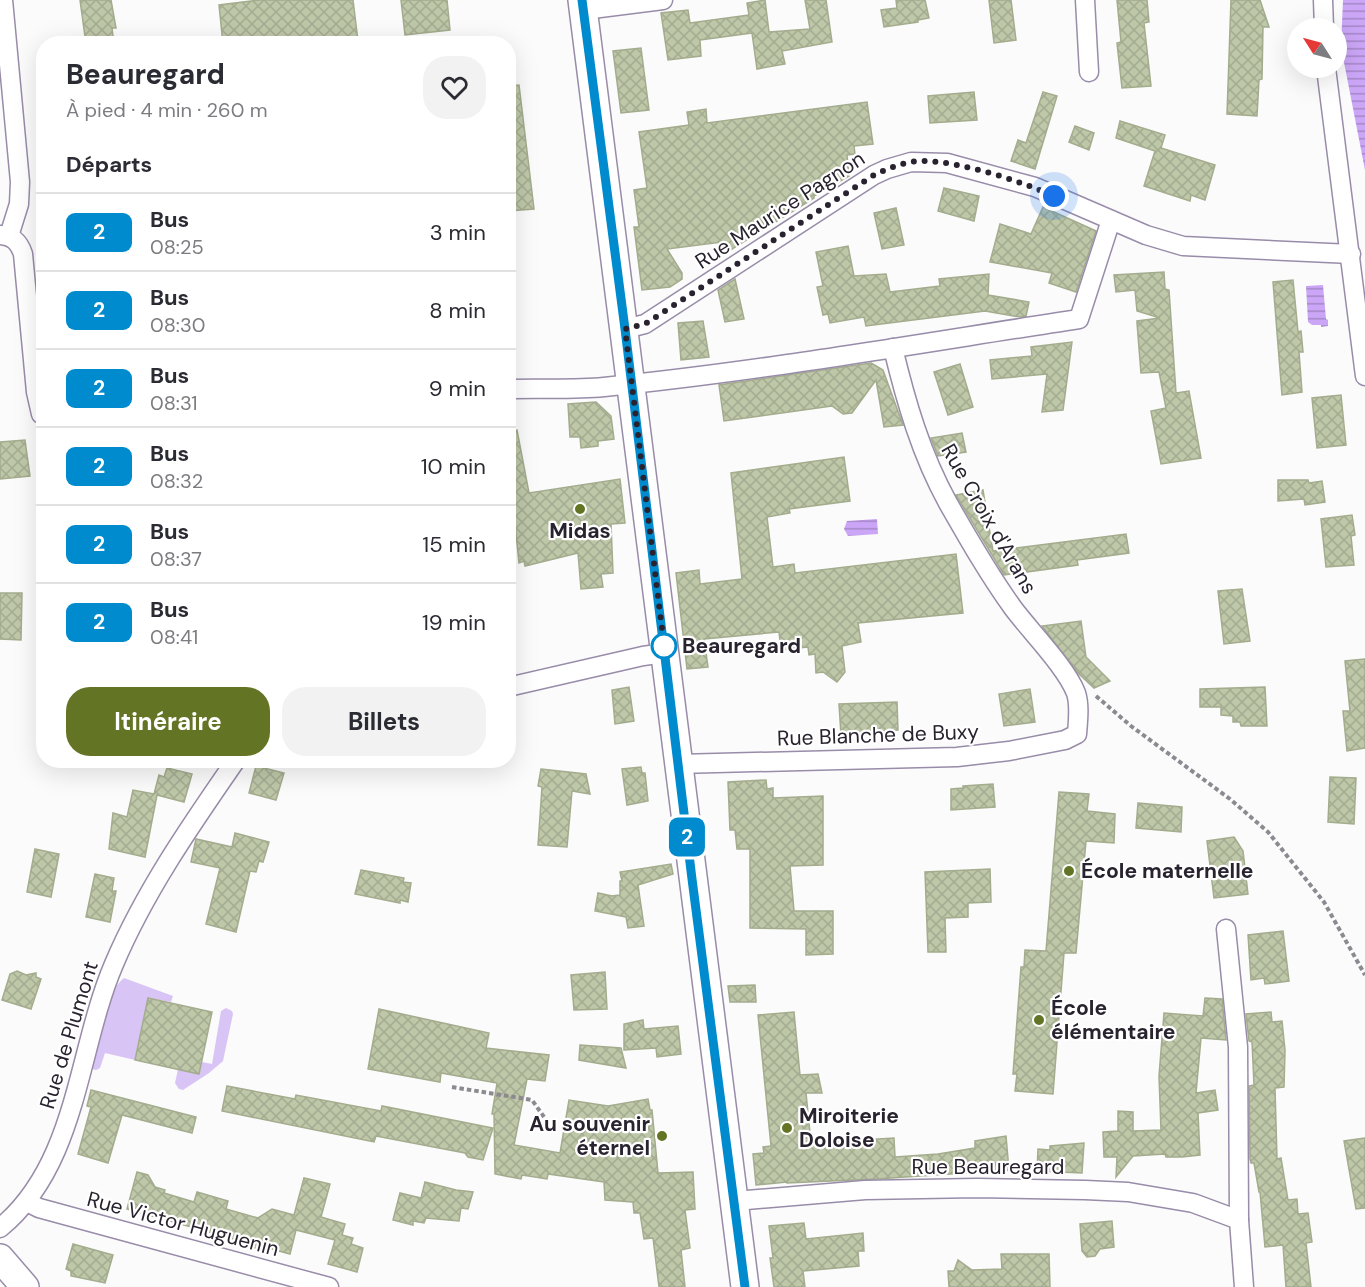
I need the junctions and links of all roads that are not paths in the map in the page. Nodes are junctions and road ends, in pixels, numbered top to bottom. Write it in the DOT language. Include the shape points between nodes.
graph roads {
  1 [pos="3,0"];
  2 [pos="663,0"];
  3 [pos="1084,0"];
  4 [pos="1323,0"];
  5 [pos="583,5"];
  6 [pos="1324,18"];
  7 [pos="1089,72"];
  8 [pos="1327,78"];
  9 [pos="1111,220"];
  10 [pos="4,236"];
  11 [pos="1351,254"];
  12 [pos="625,329"];
  13 [pos="893,348"];
  14 [pos="1365,376"];
  15 [pos="631,384"];
  16 [pos="516,389"];
  17 [pos="36,392"];
  18 [pos="665,653"];
  19 [pos="516,685"];
  20 [pos="1077,734"];
  21 [pos="678,764"];
  22 [pos="230,768"];
  23 [pos="1226,929"];
  24 [pos="27,1202"];
  25 [pos="735,1202"];
  26 [pos="1239,1220"];
  27 [pos="0,1228"];
  28 [pos="0,1258"];
  29 [pos="25,1287"];
  30 [pos="328,1287"];
  31 [pos="745,1287"];
  32 [pos="1244,1287"];
  1 -- 10 [label="street" via="20,182 19,204"];
  2 -- 5 [label="street"];
  3 -- 7 [label="street"];
  4 -- 6 [label="street"];
  5 -- 12 [label="main road"];
  8 -- 11 [label="street"];
  9 -- 11 [label="street, Rue Maurice Pagnon" via="1183,246"];
  9 -- 12 [label="street, Rue Maurice Pagnon" via="1035,188 964,166 922,161 899,165 874,175 645,324"];
  9 -- 13 [label="street" via="1079,319"];
  10 -- 17 [label="street" via="20,245 23,254"];
  11 -- 14 [label="street"];
  12 -- 15 [label="main road"];
  13 -- 15 [label="street"];
  13 -- 20 [label="street, Rue Croix d'Arans" via="920,444 979,555 1076,694"];
  15 -- 16 [label="street"];
  15 -- 18 [label="main road"];
  18 -- 19 [label="street"];
  18 -- 21 [label="main road"];
  20 -- 21 [label="street, Rue Blanche de Buxy" via="1020,749 957,757"];
  21 -- 25 [label="main road"];
  22 -- 24 [label="street, Rue de Plumont" via="164,869 115,963 91,1029 62,1134"];
  23 -- 26 [label="street" via="1238,1047"];
  24 -- 27 [label="street, Rue de Plumont"];
  24 -- 30 [label="street, Rue Victor Huguenin"];
  25 -- 26 [label="street, Rue Beauregard" via="865,1190 1085,1190 1128,1192 1193,1203"];
  25 -- 31 [label="main road"];
  26 -- 32 [label="street"];
  28 -- 29 [label="main road"];
}
